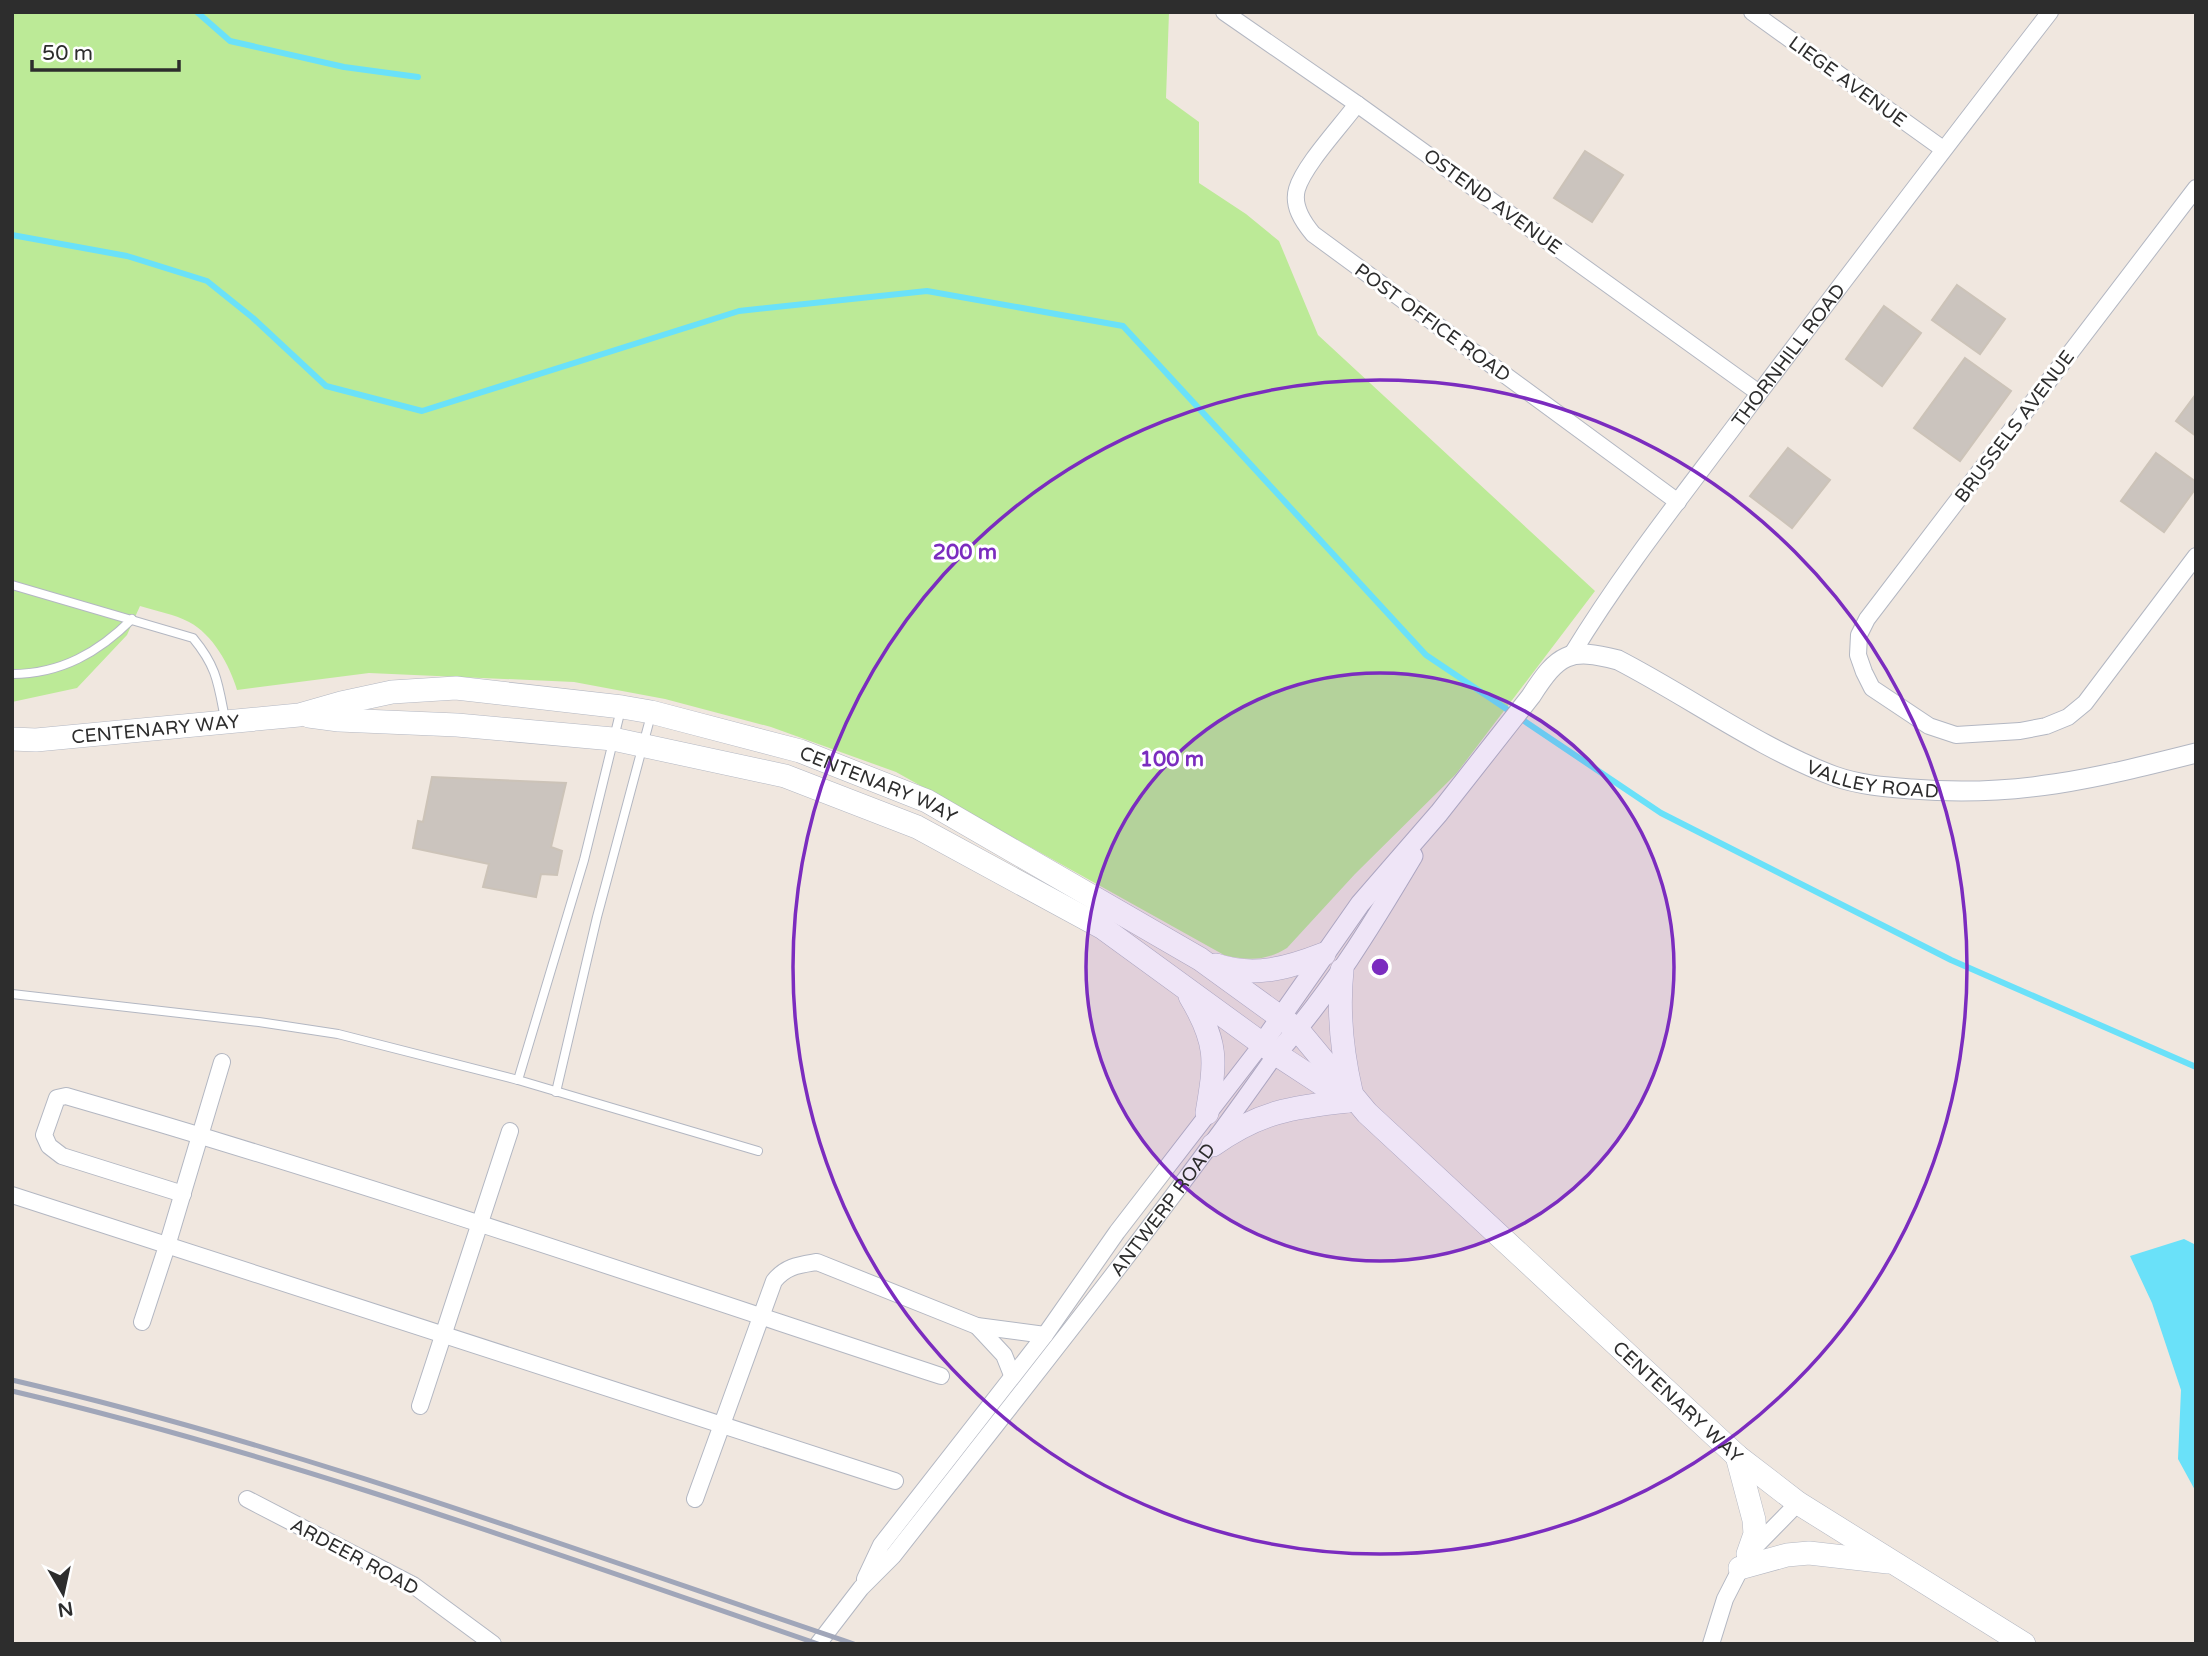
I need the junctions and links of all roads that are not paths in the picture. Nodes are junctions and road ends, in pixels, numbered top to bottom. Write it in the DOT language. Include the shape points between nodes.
graph roads {
  1 [pos="1224,12"];
  2 [pos="1752,12"];
  3 [pos="2050,12"];
  4 [pos="1357,104"];
  5 [pos="1943,149"];
  6 [pos="2196,188"];
  7 [pos="1759,393"];
  8 [pos="1678,502"];
  9 [pos="2196,556"];
  10 [pos="12,585"];
  11 [pos="132,619"];
  12 [pos="1572,654"];
  13 [pos="12,674"];
  14 [pos="622,708"];
  15 [pos="652,712"];
  16 [pos="299,715"];
  17 [pos="226,722"];
  18 [pos="12,739"];
  19 [pos="613,739"];
  20 [pos="1494,743"];
  21 [pos="644,744"];
  22 [pos="2196,753"];
  23 [pos="1439,813"];
  24 [pos="1324,954"];
  25 [pos="1200,959"];
  26 [pos="1342,970"];
  27 [pos="1186,989"];
  28 [pos="12,994"];
  29 [pos="1289,1023"];
  30 [pos="1269,1049"];
  31 [pos="222,1062"];
  32 [pos="517,1080"];
  33 [pos="556,1092"];
  34 [pos="1355,1102"];
  35 [pos="1207,1112"];
  36 [pos="510,1131"];
  37 [pos="200,1135"];
  38 [pos="1213,1145"];
  39 [pos="758,1151"];
  40 [pos="183,1194"];
  41 [pos="12,1195"];
  42 [pos="481,1224"];
  43 [pos="167,1246"];
  44 [pos="762,1317"];
  45 [pos="142,1322"];
  46 [pos="977,1326"];
  47 [pos="443,1335"];
  48 [pos="1045,1335"];
  49 [pos="1013,1375"];
  50 [pos="941,1376"];
  51 [pos="420,1406"];
  52 [pos="723,1425"];
  53 [pos="1737,1456"];
  54 [pos="895,1481"];
  55 [pos="247,1499"];
  56 [pos="695,1499"];
  57 [pos="1798,1503"];
  58 [pos="1744,1561"];
  59 [pos="1894,1562"];
  60 [pos="861,1588"];
  61 [pos="493,1644"];
  62 [pos="818,1644"];
  63 [pos="1711,1644"];
  64 [pos="2024,1644"];
  1 -- 4 [label="street, OSTEND AVENUE"];
  2 -- 5 [label="street, LIEGE AVENUE"];
  3 -- 5 [label="street, THORNHILL ROAD"];
  4 -- 7 [label="street, OSTEND AVENUE"];
  4 -- 8 [label="street, POST OFFICE ROAD" via="1296,190 1301,219 1312,234"];
  5 -- 7 [label="street, THORNHILL ROAD"];
  6 -- 9 [label="street, BRUSSELS AVENUE" via="1867,619 1859,635 1858,655 1872,688 1929,726 1956,735 2046,726 2085,703"];
  7 -- 8 [label="street, THORNHILL ROAD"];
  8 -- 12 [label="street, THORNHILL ROAD"];
  10 -- 11 [label="lane"];
  11 -- 13 [label="lane" via="83,659"];
  11 -- 17 [label="lane" via="193,638 210,658"];
  12 -- 20 [label="street, THORNHILL ROAD" via="1544,675"];
  12 -- 22 [label="street, VALLEY ROAD" via="1618,660 1784,753 1835,776 1880,787 1954,793 2016,790 2102,777"];
  14 -- 15 [label="main road, CENTENARY WAY"];
  14 -- 16 [label="main road, CENTENARY WAY" via="456,688 392,692"];
  14 -- 19 [label="lane"];
  15 -- 21 [label="lane"];
  15 -- 25 [label="main road, CENTENARY WAY" via="800,751 927,801"];
  16 -- 17 [label="main road, CENTENARY WAY"];
  16 -- 19 [label="main road, CENTENARY WAY"];
  17 -- 18 [label="main road, CENTENARY WAY"];
  19 -- 21 [label="main road, CENTENARY WAY"];
  19 -- 32 [label="lane" via="584,860"];
  20 -- 23 [label="street, ANTWERP ROAD"];
  21 -- 27 [label="main road, CENTENARY WAY" via="785,776 917,827 1103,928"];
  21 -- 33 [label="lane"];
  23 -- 24 [label="street, ANTWERP ROAD" via="1360,904"];
  23 -- 26 [label="street, ANTWERP ROAD"];
  24 -- 25 [label="main road" via="1284,968 1247,972"];
  24 -- 29 [label="street, ANTWERP ROAD"];
  25 -- 29 [label="main road, CENTENARY WAY"];
  26 -- 29 [label="street, ANTWERP ROAD"];
  26 -- 34 [label="main road" via="1339,994 1346,1072"];
  27 -- 30 [label="main road, CENTENARY WAY"];
  27 -- 35 [label="main road" via="1202,1015 1213,1048"];
  28 -- 32 [label="lane" via="338,1034"];
  29 -- 30 [label="street, ANTWERP ROAD"];
  29 -- 34 [label="main road, CENTENARY WAY"];
  30 -- 34 [label="main road, CENTENARY WAY"];
  30 -- 35 [label="street, ANTWERP ROAD"];
  30 -- 38 [label="street, ANTWERP ROAD"];
  31 -- 37 [label="street"];
  32 -- 33 [label="lane"];
  33 -- 39 [label="lane"];
  34 -- 38 [label="main road" via="1278,1111 1237,1127"];
  34 -- 53 [label="main road, CENTENARY WAY"];
  35 -- 48 [label="street, ANTWERP ROAD"];
  36 -- 42 [label="street"];
  37 -- 40 [label="street"];
  37 -- 40 [label="street" via="62,1096 57,1098 44,1135 62,1156"];
  37 -- 42 [label="street"];
  38 -- 60 [label="street, ANTWERP ROAD" via="893,1556"];
  40 -- 43 [label="street"];
  41 -- 43 [label="street"];
  42 -- 44 [label="street"];
  42 -- 47 [label="street"];
  43 -- 45 [label="street"];
  43 -- 47 [label="street"];
  44 -- 46 [label="street" via="782,1270 817,1262"];
  44 -- 50 [label="street"];
  44 -- 52 [label="street"];
  46 -- 48 [label="street"];
  46 -- 49 [label="street" via="1004,1354"];
  47 -- 51 [label="street"];
  47 -- 52 [label="street"];
  48 -- 49 [label="street, ANTWERP ROAD"];
  49 -- 60 [label="street, ANTWERP ROAD" via="881,1545"];
  52 -- 54 [label="street"];
  52 -- 56 [label="street"];
  53 -- 57 [label="main road, CENTENARY WAY"];
  53 -- 58 [label="main road" via="1755,1534"];
  55 -- 61 [label="street, ARDEER ROAD" via="414,1586"];
  57 -- 58 [label="street"];
  57 -- 59 [label="main road, CENTENARY WAY"];
  58 -- 59 [label="main road" via="1809,1553"];
  58 -- 63 [label="street" via="1725,1599"];
  59 -- 64 [label="main road, CENTENARY WAY"];
  60 -- 62 [label="street, ANTWERP ROAD"];
}
